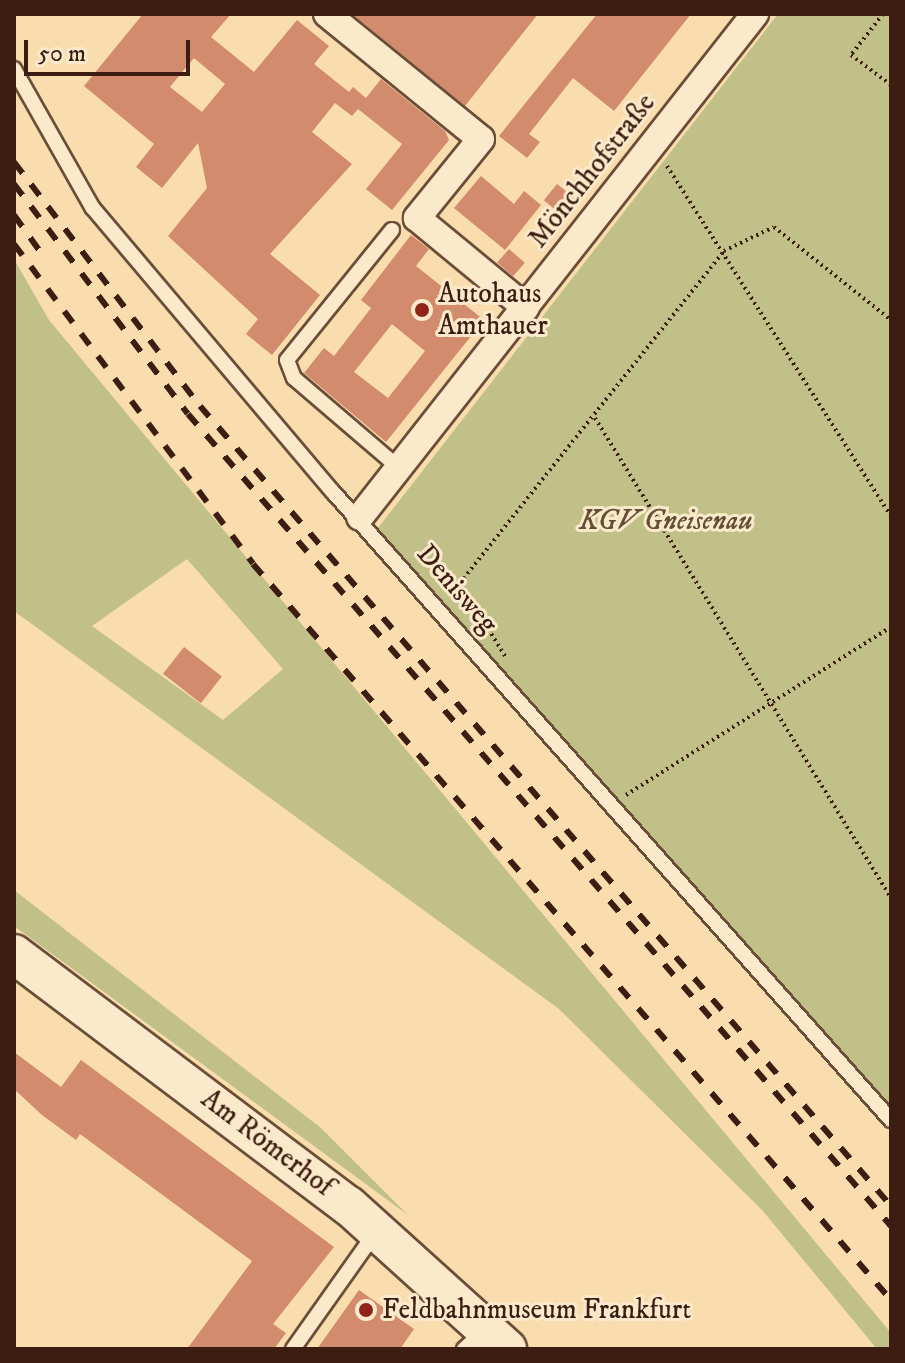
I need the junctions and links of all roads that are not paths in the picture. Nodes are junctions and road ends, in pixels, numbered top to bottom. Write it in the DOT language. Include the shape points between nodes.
graph roads {
  1 [pos="327,14"];
  2 [pos="755,14"];
  3 [pos="14,69"];
  4 [pos="392,230"];
  5 [pos="526,308"];
  6 [pos="399,468"];
  7 [pos="360,517"];
  8 [pos="14,954"];
  9 [pos="891,1120"];
  10 [pos="378,1230"];
  11 [pos="486,1342"];
  12 [pos="293,1349"];
  1 -- 5 [label="street" via="481,139 417,218"];
  2 -- 5 [label="street, Mönchhofstraße"];
  3 -- 7 [label="lane, Denisweg" via="92,207"];
  4 -- 6 [label="lane" via="287,360 294,378"];
  5 -- 6 [label="street, Mönchhofstraße"];
  6 -- 7 [label="street, Mönchhofstraße"];
  7 -- 9 [label="lane, Denisweg"];
  8 -- 10 [label="main road, Am Römerhof"];
  10 -- 11 [label="main road, Am Römerhof"];
  10 -- 12 [label="lane"];
}
